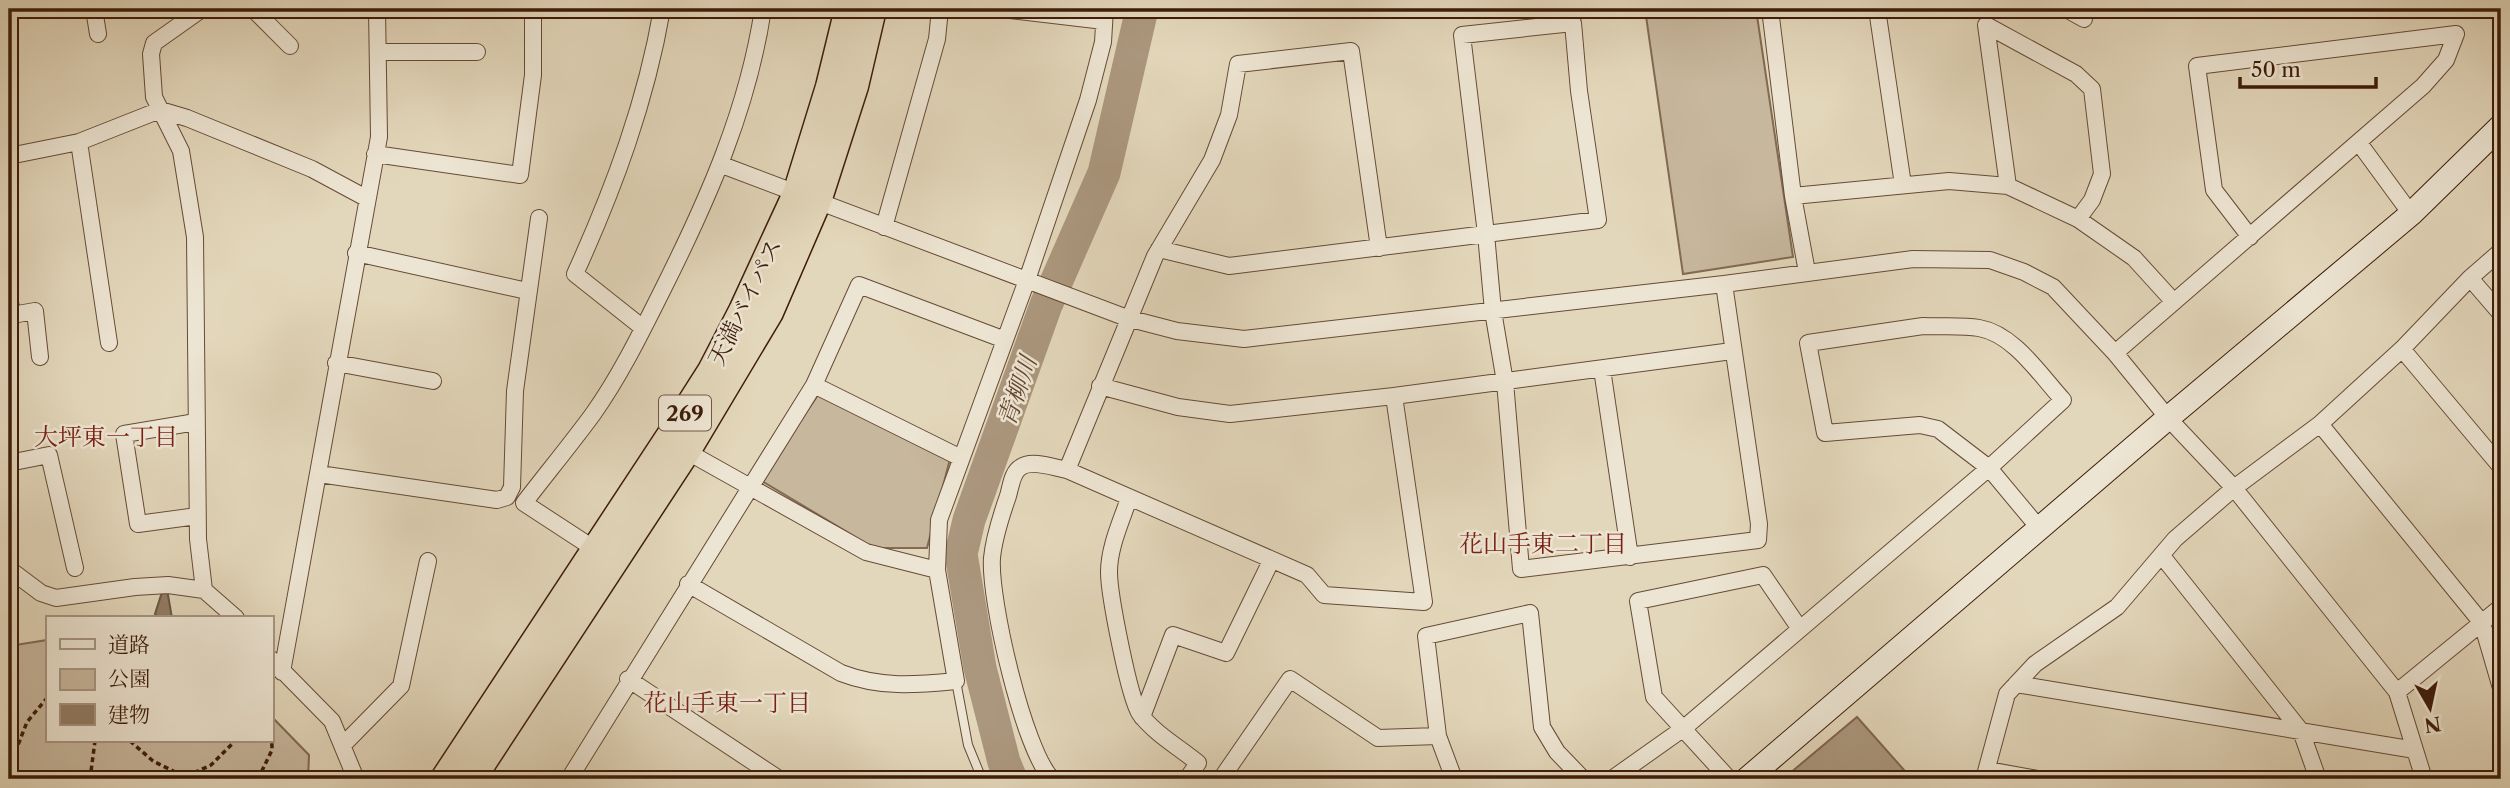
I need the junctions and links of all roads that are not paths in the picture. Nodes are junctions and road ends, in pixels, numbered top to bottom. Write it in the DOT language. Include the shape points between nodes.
graph roads {
  1 [pos="94,9"];
  2 [pos="202,9"];
  3 [pos="253,9"];
  4 [pos="377,9"];
  5 [pos="533,9"];
  6 [pos="662,9"];
  7 [pos="763,9"];
  8 [pos="849,9"];
  9 [pos="872,9"];
  10 [pos="940,9"];
  11 [pos="1002,9"];
  12 [pos="1770,9"];
  13 [pos="1877,9"];
  14 [pos="2066,9"];
  15 [pos="2083,9"];
  16 [pos="1105,15"];
  17 [pos="98,34"];
  18 [pos="290,46"];
  19 [pos="380,52"];
  20 [pos="477,52"];
  21 [pos="160,110"];
  22 [pos="2501,127"];
  23 [pos="79,142"];
  24 [pos="2358,143"];
  25 [pos="375,153"];
  26 [pos="9,156"];
  27 [pos="722,165"];
  28 [pos="1903,185"];
  29 [pos="2008,186"];
  30 [pos="1793,196"];
  31 [pos="807,197"];
  32 [pos="366,198"];
  33 [pos="2411,214"];
  34 [pos="539,218"];
  35 [pos="2078,219"];
  36 [pos="884,227"];
  37 [pos="1486,234"];
  38 [pos="2250,237"];
  39 [pos="1379,248"];
  40 [pos="1159,249"];
  41 [pos="2501,251"];
  42 [pos="356,253"];
  43 [pos="1807,272"];
  44 [pos="2470,278"];
  45 [pos="1027,281"];
  46 [pos="1724,284"];
  47 [pos="527,291"];
  48 [pos="9,295"];
  49 [pos="2174,302"];
  50 [pos="1493,311"];
  51 [pos="2501,314"];
  52 [pos="1127,318"];
  53 [pos="643,328"];
  54 [pos="1005,340"];
  55 [pos="109,344"];
  56 [pos="2402,349"];
  57 [pos="1732,351"];
  58 [pos="2115,353"];
  59 [pos="40,358"];
  60 [pos="336,363"];
  61 [pos="1602,369"];
  62 [pos="433,381"];
  63 [pos="1505,382"];
  64 [pos="814,385"];
  65 [pos="1100,386"];
  66 [pos="1394,396"];
  67 [pos="2168,418"];
  68 [pos="196,422"];
  69 [pos="2320,425"];
  70 [pos="686,451"];
  71 [pos="961,458"];
  72 [pos="9,463"];
  73 [pos="2501,467"];
  74 [pos="1989,468"];
  75 [pos="1068,470"];
  76 [pos="319,474"];
  77 [pos="750,485"];
  78 [pos="2234,488"];
  79 [pos="1129,499"];
  80 [pos="197,516"];
  81 [pos="2039,528"];
  82 [pos="596,550"];
  83 [pos="1630,556"];
  84 [pos="2162,556"];
  85 [pos="428,561"];
  86 [pos="1271,561"];
  87 [pos="75,568"];
  88 [pos="9,569"];
  89 [pos="937,570"];
  90 [pos="688,584"];
  91 [pos="204,590"];
  92 [pos="2501,607"];
  93 [pos="234,616"];
  94 [pos="2482,623"];
  95 [pos="1800,629"];
  96 [pos="276,666"];
  97 [pos="628,679"];
  98 [pos="956,681"];
  99 [pos="2016,684"];
  100 [pos="2501,688"];
  101 [pos="2397,692"];
  102 [pos="1142,717"];
  103 [pos="1684,728"];
  104 [pos="2301,731"];
  105 [pos="1438,736"];
  106 [pos="344,744"];
  107 [pos="2415,750"];
  108 [pos="1986,774"];
  109 [pos="356,779"];
  110 [pos="445,779"];
  111 [pos="471,779"];
  112 [pos="569,779"];
  113 [pos="779,779"];
  114 [pos="982,779"];
  115 [pos="1052,779"];
  116 [pos="1186,779"];
  117 [pos="1221,779"];
  118 [pos="1454,779"];
  119 [pos="1583,779"];
  120 [pos="1612,779"];
  121 [pos="1729,779"];
  122 [pos="1747,779"];
  123 [pos="2038,779"];
  124 [pos="2318,779"];
  125 [pos="2424,779"];
  1 -- 17 [label="street"];
  2 -- 21 [label="street" via="154,43 152,83"];
  3 -- 18 [label="street"];
  4 -- 19 [label="street"];
  5 -- 25 [label="street" via="533,75 520,175"];
  6 -- 53 [label="street" via="653,59 619,172 575,274"];
  7 -- 27 [label="street"];
  8 -- 31 [label="highway, 天満バイパス / 269"];
  9 -- 31 [label="highway, 天満バイパス / 269" via="854,86"];
  10 -- 36 [label="street" via="937,39"];
  11 -- 16 [label="street"];
  12 -- 30 [label="street"];
  13 -- 28 [label="street"];
  14 -- 15 [label="street" via="2084,19"];
  16 -- 45 [label="street" via="1095,76"];
  19 -- 20 [label="street"];
  19 -- 25 [label="street"];
  21 -- 23 [label="street"];
  21 -- 32 [label="street" via="312,169"];
  21 -- 68 [label="street" via="181,151 195,237"];
  22 -- 33 [label="street"];
  23 -- 26 [label="street"];
  23 -- 55 [label="street"];
  24 -- 33 [label="street"];
  24 -- 38 [label="street"];
  24 -- 38 [label="street" via="2423,86 2446,60 2456,34 2196,66 2214,190"];
  25 -- 32 [label="street"];
  27 -- 31 [label="street"];
  27 -- 53 [label="street"];
  28 -- 29 [label="street" via="1949,181"];
  28 -- 30 [label="street"];
  29 -- 35 [label="street"];
  29 -- 35 [label="street" via="1986,25 2076,74 2092,89 2102,174"];
  30 -- 43 [label="street"];
  31 -- 36 [label="street"];
  31 -- 70 [label="highway, 天満バイパス / 269" via="769,312"];
  31 -- 82 [label="highway, 天満バイパス / 269" via="712,371"];
  32 -- 42 [label="street"];
  33 -- 67 [label="street"];
  34 -- 47 [label="street"];
  35 -- 49 [label="street" via="2134,258"];
  36 -- 45 [label="street"];
  37 -- 37 [label="street" via="1598,220 1573,23 1462,35"];
  37 -- 39 [label="street"];
  37 -- 50 [label="street"];
  38 -- 49 [label="street"];
  39 -- 40 [label="street" via="1229,266"];
  39 -- 40 [label="street" via="1351,51 1238,64 1229,115 1212,160"];
  40 -- 52 [label="street"];
  41 -- 44 [label="street"];
  42 -- 47 [label="street"];
  42 -- 60 [label="street"];
  43 -- 46 [label="street"];
  43 -- 58 [label="street" via="1913,259 1990,260 2053,287"];
  44 -- 51 [label="street"];
  44 -- 56 [label="street"];
  45 -- 52 [label="street"];
  45 -- 54 [label="street"];
  46 -- 50 [label="street"];
  46 -- 57 [label="street"];
  47 -- 76 [label="street" via="515,391 512,487 507,497"];
  48 -- 59 [label="street" via="12,315 35,311"];
  49 -- 58 [label="street"];
  50 -- 52 [label="street" via="1244,339 1177,331"];
  50 -- 63 [label="street"];
  52 -- 65 [label="street"];
  53 -- 82 [label="street" via="594,412 524,503"];
  54 -- 64 [label="street" via="859,285"];
  54 -- 71 [label="street"];
  56 -- 69 [label="street"];
  56 -- 73 [label="street"];
  57 -- 61 [label="street"];
  57 -- 83 [label="street" via="1758,540"];
  58 -- 67 [label="street"];
  60 -- 62 [label="street"];
  60 -- 76 [label="street"];
  61 -- 63 [label="street"];
  61 -- 83 [label="street"];
  63 -- 66 [label="street"];
  63 -- 83 [label="street" via="1521,569"];
  64 -- 71 [label="street"];
  64 -- 77 [label="street"];
  65 -- 66 [label="street" via="1178,407 1230,414"];
  65 -- 75 [label="street"];
  66 -- 86 [label="street" via="1424,602 1331,597 1307,575"];
  67 -- 78 [label="street"];
  67 -- 81 [label="street"];
  68 -- 80 [label="street"];
  68 -- 80 [label="street" via="124,434 138,524"];
  69 -- 78 [label="street"];
  69 -- 94 [label="street"];
  70 -- 77 [label="street"];
  70 -- 111 [label="highway, 天満バイパス / 269"];
  71 -- 89 [label="street" via="939,520"];
  72 -- 87 [label="street" via="49,455"];
  74 -- 74 [label="street" via="1938,429 1920,425 1825,433 1808,343 1923,326 1979,328 1997,334 2063,400"];
  74 -- 81 [label="street"];
  74 -- 95 [label="street"];
  75 -- 79 [label="street"];
  75 -- 115 [label="street" via="1032,463 1016,471 992,560 1005,649 1023,721"];
  76 -- 96 [label="street"];
  77 -- 89 [label="street" via="866,552"];
  77 -- 90 [label="street"];
  78 -- 84 [label="street"];
  78 -- 101 [label="street"];
  79 -- 86 [label="street"];
  79 -- 102 [label="street" via="1109,573 1133,703"];
  80 -- 91 [label="street"];
  81 -- 122 [label="street"];
  82 -- 110 [label="highway, 天満バイパス / 269"];
  84 -- 99 [label="street" via="2117,607 2035,664"];
  84 -- 104 [label="street"];
  85 -- 106 [label="street" via="401,686"];
  86 -- 102 [label="street" via="1226,653 1173,635"];
  88 -- 91 [label="street" via="41,593 56,598 146,587"];
  89 -- 98 [label="street"];
  90 -- 97 [label="street"];
  90 -- 98 [label="street" via="862,681 898,686"];
  91 -- 93 [label="street"];
  92 -- 94 [label="street"];
  94 -- 100 [label="street"];
  94 -- 101 [label="street"];
  95 -- 103 [label="street"];
  95 -- 103 [label="street" via="1763,575 1638,601 1654,697"];
  96 -- 106 [label="street" via="332,721"];
  97 -- 112 [label="street"];
  97 -- 113 [label="street"];
  98 -- 114 [label="lane" via="968,745"];
  99 -- 104 [label="street"];
  99 -- 108 [label="street" via="2007,694"];
  101 -- 107 [label="street"];
  102 -- 116 [label="street" via="1198,763"];
  103 -- 120 [label="street"];
  103 -- 121 [label="street"];
  104 -- 107 [label="street"];
  104 -- 124 [label="street"];
  105 -- 117 [label="street" via="1378,738 1290,679"];
  105 -- 118 [label="street"];
  105 -- 119 [label="street" via="1426,636 1530,613 1542,727 1557,752"];
  106 -- 109 [label="street"];
  107 -- 125 [label="street"];
  108 -- 123 [label="street"];
}
